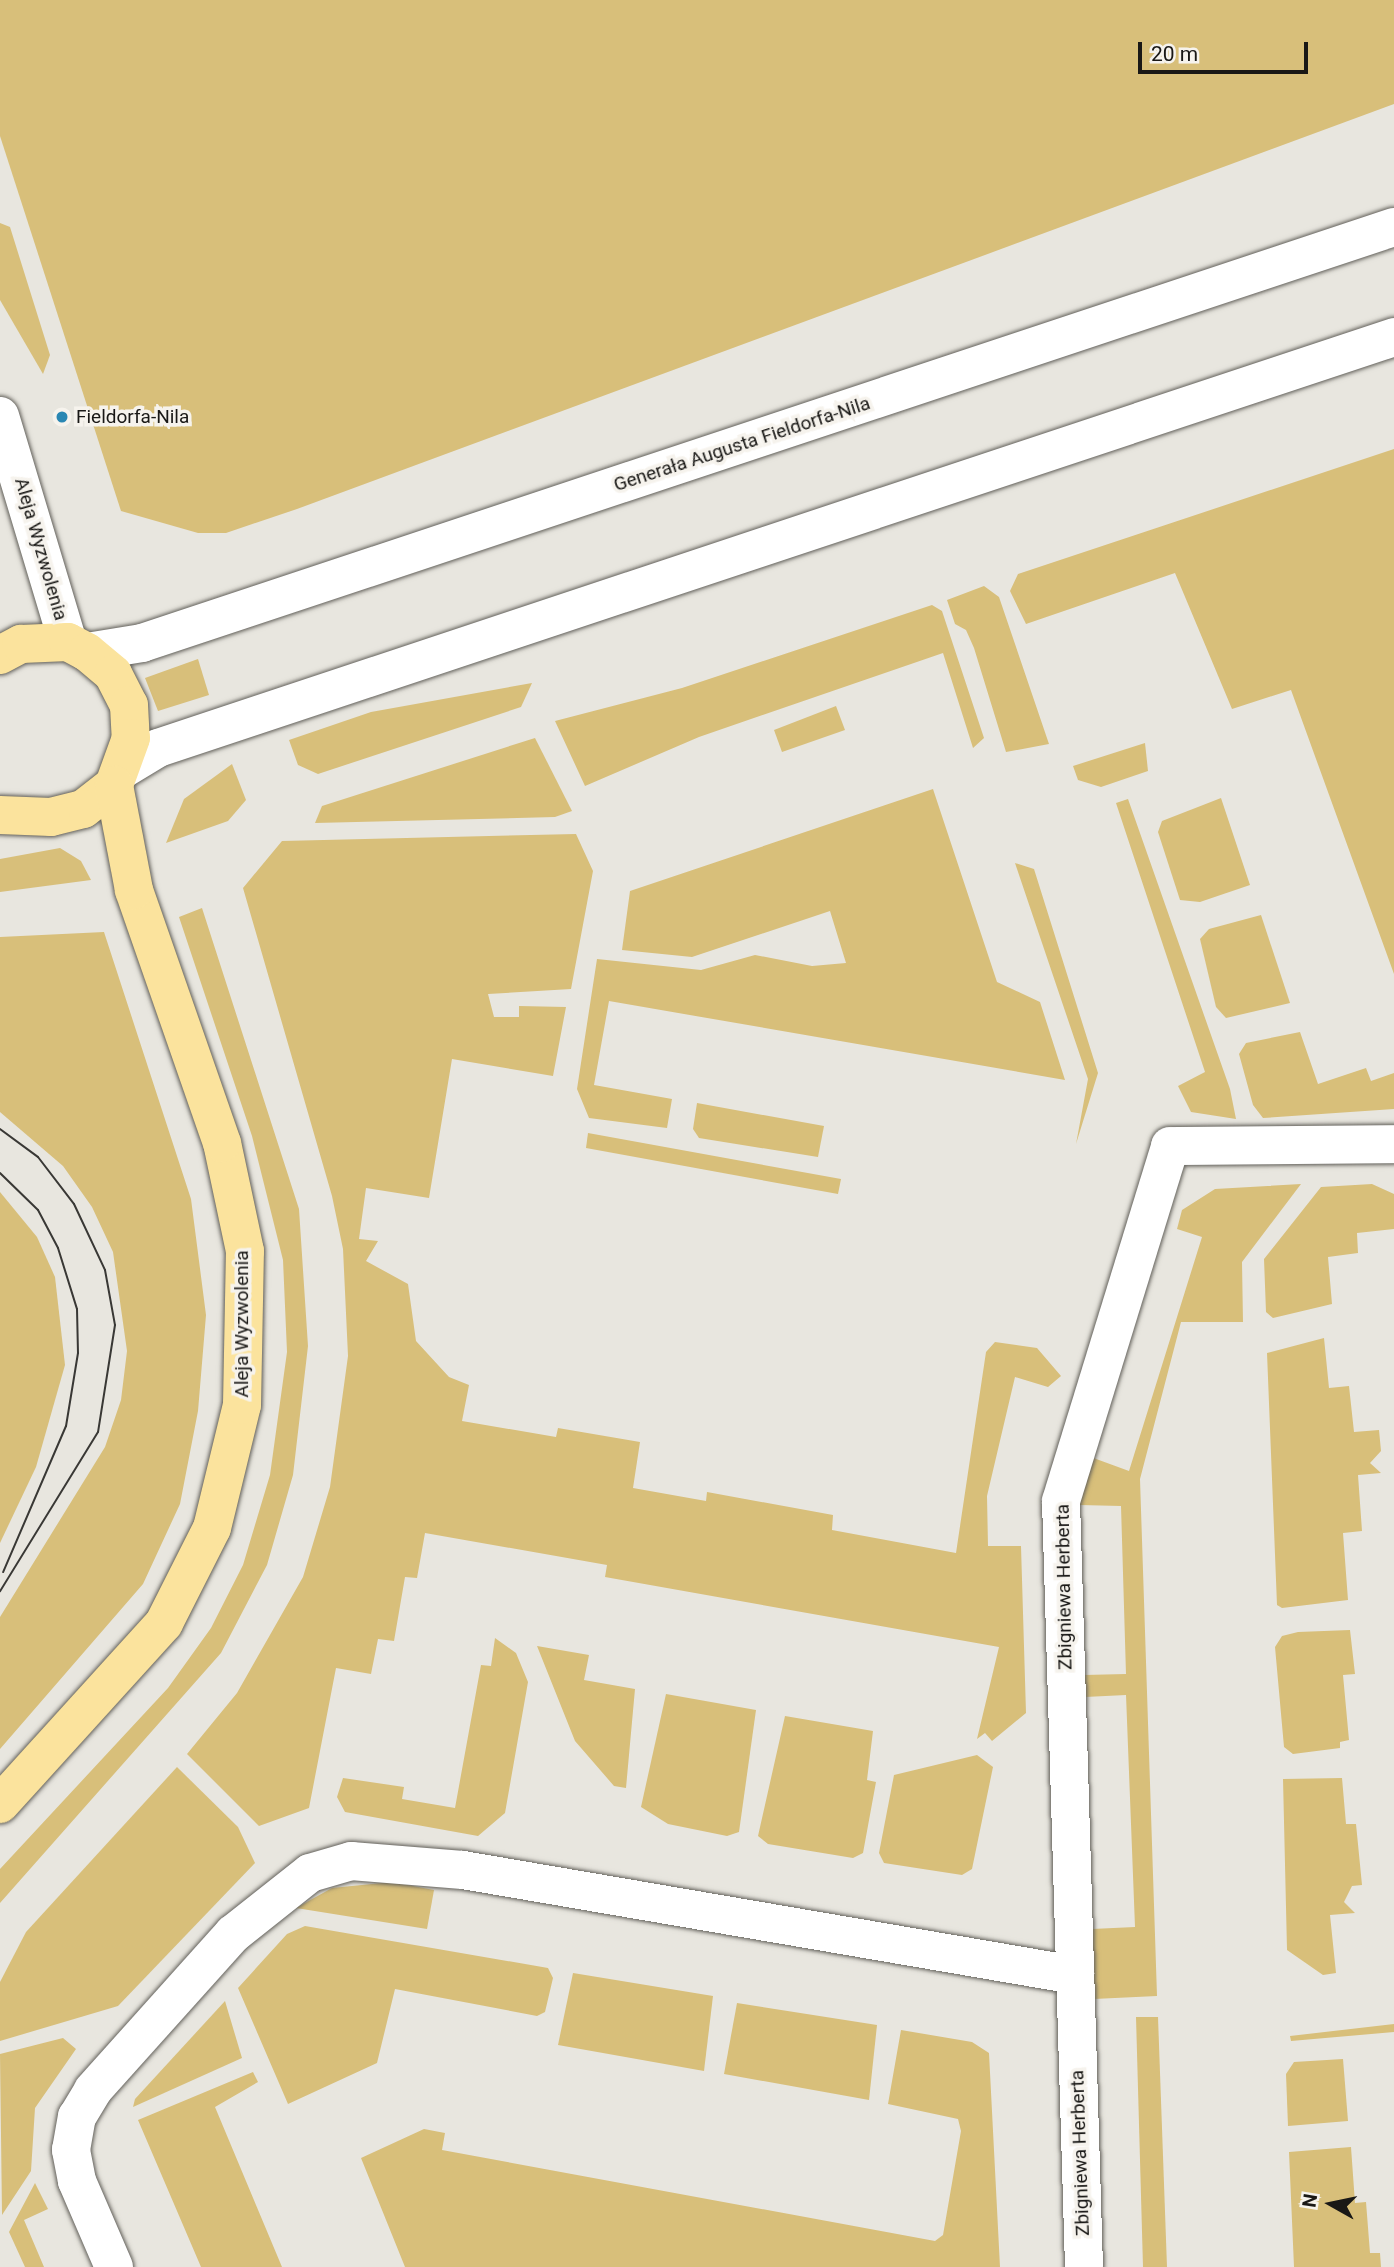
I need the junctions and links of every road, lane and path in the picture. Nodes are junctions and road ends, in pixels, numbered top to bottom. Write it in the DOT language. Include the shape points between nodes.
graph roads {
  1 [pos="1394,227"];
  2 [pos="1394,337"];
  3 [pos="0,416"];
  4 [pos="77,647"];
  5 [pos="0,655"];
  6 [pos="117,778"];
  7 [pos="0,816"];
  8 [pos="1394,1144"];
  9 [pos="0,1804"];
  10 [pos="1075,1975"];
  11 [pos="114,2267"];
  12 [pos="1084,2267"];
  1 -- 4 [label="street, Generała Augusta Fieldorfa-Nila" via="142,643"];
  2 -- 6 [label="street" via="158,747"];
  3 -- 4 [label="street, Aleja Wyzwolenia"];
  4 -- 5 [label="main road, Generała Augusta Fieldorfa-Nila" via="21,644"];
  4 -- 6 [label="main road" via="113,674 128,705 131,738"];
  6 -- 7 [label="main road" via="83,809 51,817"];
  6 -- 9 [label="main road, Aleja Wyzwolenia" via="134,890 222,1143 245,1251 243,1405 212,1528 164,1623"];
  8 -- 10 [label="street, Zbigniewa Herberta" via="1170,1146 1061,1501"];
  10 -- 11 [label="street" via="463,1870 351,1861 310,1872 233,1934 93,2090 77,2117 71,2150 76,2181"];
  10 -- 12 [label="street, Zbigniewa Herberta"];
}
